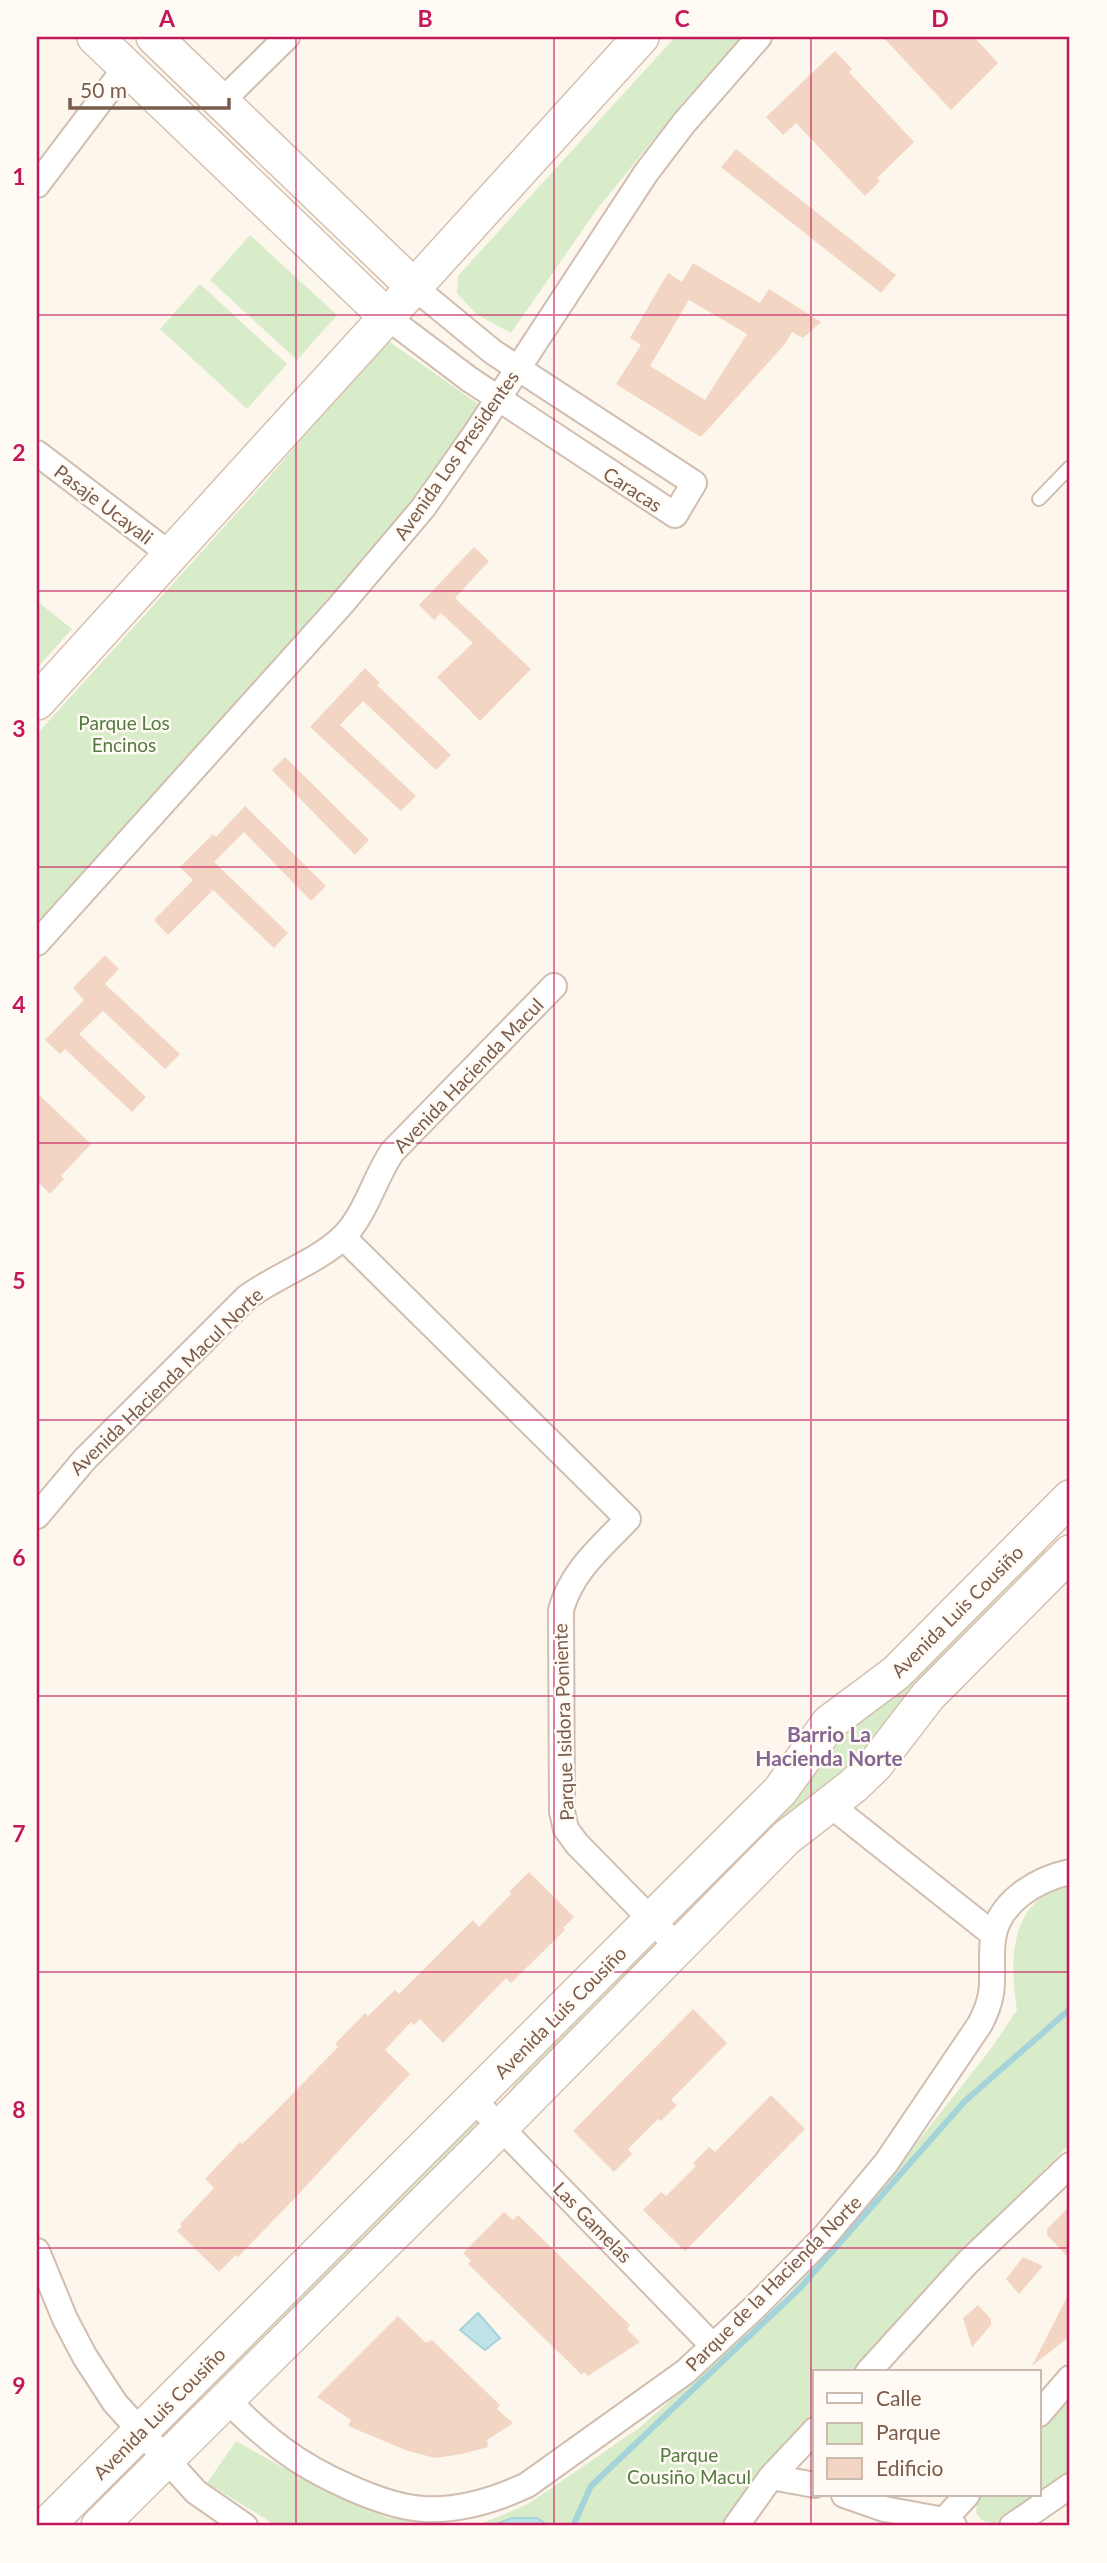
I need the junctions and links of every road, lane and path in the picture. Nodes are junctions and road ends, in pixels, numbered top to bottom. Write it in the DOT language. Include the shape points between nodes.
graph roads {
  1 [pos="95,37"];
  2 [pos="155,37"];
  3 [pos="287,37"];
  4 [pos="641,37"];
  5 [pos="759,37"];
  6 [pos="126,67"];
  7 [pos="222,101"];
  8 [pos="37,184"];
  9 [pos="414,288"];
  10 [pos="387,317"];
  11 [pos="517,368"];
  12 [pos="498,399"];
  13 [pos="37,453"];
  14 [pos="1070,467"];
  15 [pos="1039,499"];
  16 [pos="171,555"];
  17 [pos="37,702"];
  18 [pos="37,943"];
  19 [pos="554,986"];
  20 [pos="343,1237"];
  21 [pos="1070,1498"];
  22 [pos="37,1516"];
  23 [pos="1042,1526"];
  24 [pos="1070,1553"];
  25 [pos="829,1804"];
  26 [pos="1070,1871"];
  27 [pos="651,1920"];
  28 [pos="994,1935"];
  29 [pos="677,1947"];
  30 [pos="473,2099"];
  31 [pos="501,2127"];
  32 [pos="1070,2165"];
  33 [pos="37,2251"];
  34 [pos="713,2346"];
  35 [pos="869,2370"];
  36 [pos="1070,2378"];
  37 [pos="226,2399"];
  38 [pos="1040,2413"];
  39 [pos="140,2432"];
  40 [pos="813,2432"];
  41 [pos="165,2460"];
  42 [pos="771,2477"];
  43 [pos="813,2485"];
  44 [pos="1070,2486"];
  45 [pos="847,2496"];
  46 [pos="966,2496"];
  47 [pos="63,2521"];
  48 [pos="949,2523"];
  49 [pos="100,2526"];
  50 [pos="245,2526"];
  51 [pos="736,2526"];
  52 [pos="1012,2526"];
  1 -- 6 [label="street, Caracas"];
  2 -- 7 [label="street, Caracas"];
  3 -- 7 [label="street"];
  4 -- 9 [label="street"];
  5 -- 11 [label="street, Avenida Los Presidentes" via="659,155"];
  6 -- 8 [label="street"];
  6 -- 10 [label="street, Caracas"];
  7 -- 9 [label="street, Caracas"];
  9 -- 10 [label="street"];
  9 -- 11 [label="street, Caracas"];
  10 -- 12 [label="street, Caracas"];
  10 -- 16 [label="street"];
  11 -- 12 [label="street, Avenida Los Presidentes"];
  11 -- 12 [label="street, Caracas" via="694,483 675,515"];
  12 -- 18 [label="street, Avenida Los Presidentes" via="396,542"];
  13 -- 16 [label="street, Pasaje Ucayali"];
  14 -- 15 [label="lane"];
  16 -- 17 [label="street"];
  19 -- 20 [label="street, Avenida Hacienda Macul" via="392,1153"];
  20 -- 22 [label="street, Avenida Hacienda Macul Norte" via="246,1298 85,1459"];
  20 -- 27 [label="street, Parque Isidora Poniente" via="628,1519 575,1575 561,1610 562,1812 566,1829 577,1844"];
  21 -- 23 [label="street, Avenida Luis Cousiño"];
  23 -- 24 [label="street"];
  23 -- 27 [label="street, Avenida Luis Cousiño" via="896,1673 818,1735 780,1791"];
  24 -- 25 [label="street, Avenida Luis Cousiño" via="950,1673 874,1765"];
  25 -- 28 [label="street"];
  25 -- 29 [label="street, Avenida Luis Cousiño" via="786,1838"];
  26 -- 28 [label="street, Parque de la Hacienda Norte" via="1021,1894 1007,1908"];
  27 -- 29 [label="street, Parque Isidora Poniente"];
  27 -- 30 [label="street, Avenida Luis Cousiño"];
  28 -- 34 [label="street, Parque de la Hacienda Norte" via="989,2006 886,2163 825,2236"];
  29 -- 31 [label="street, Avenida Luis Cousiño"];
  30 -- 31 [label="street, Las Gamelas"];
  30 -- 39 [label="street, Avenida Luis Cousiño"];
  31 -- 34 [label="street, Las Gamelas"];
  31 -- 37 [label="street, Avenida Luis Cousiño"];
  32 -- 35 [label="street" via="967,2263"];
  33 -- 39 [label="street" via="85,2357"];
  34 -- 37 [label="street, Parque de la Hacienda Norte" via="685,2372 527,2485 487,2501 444,2509 398,2505 314,2469 284,2451"];
  36 -- 38 [label="street"];
  37 -- 41 [label="street, Avenida Luis Cousiño"];
  39 -- 41 [label="street"];
  39 -- 47 [label="street, Avenida Luis Cousiño"];
  40 -- 42 [label="street"];
  41 -- 49 [label="street, Avenida Luis Cousiño"];
  41 -- 50 [label="street" via="196,2492"];
  42 -- 43 [label="street"];
  42 -- 51 [label="street"];
  44 -- 52 [label="street"];
  45 -- 48 [label="street"];
  46 -- 48 [label="street"];
}
